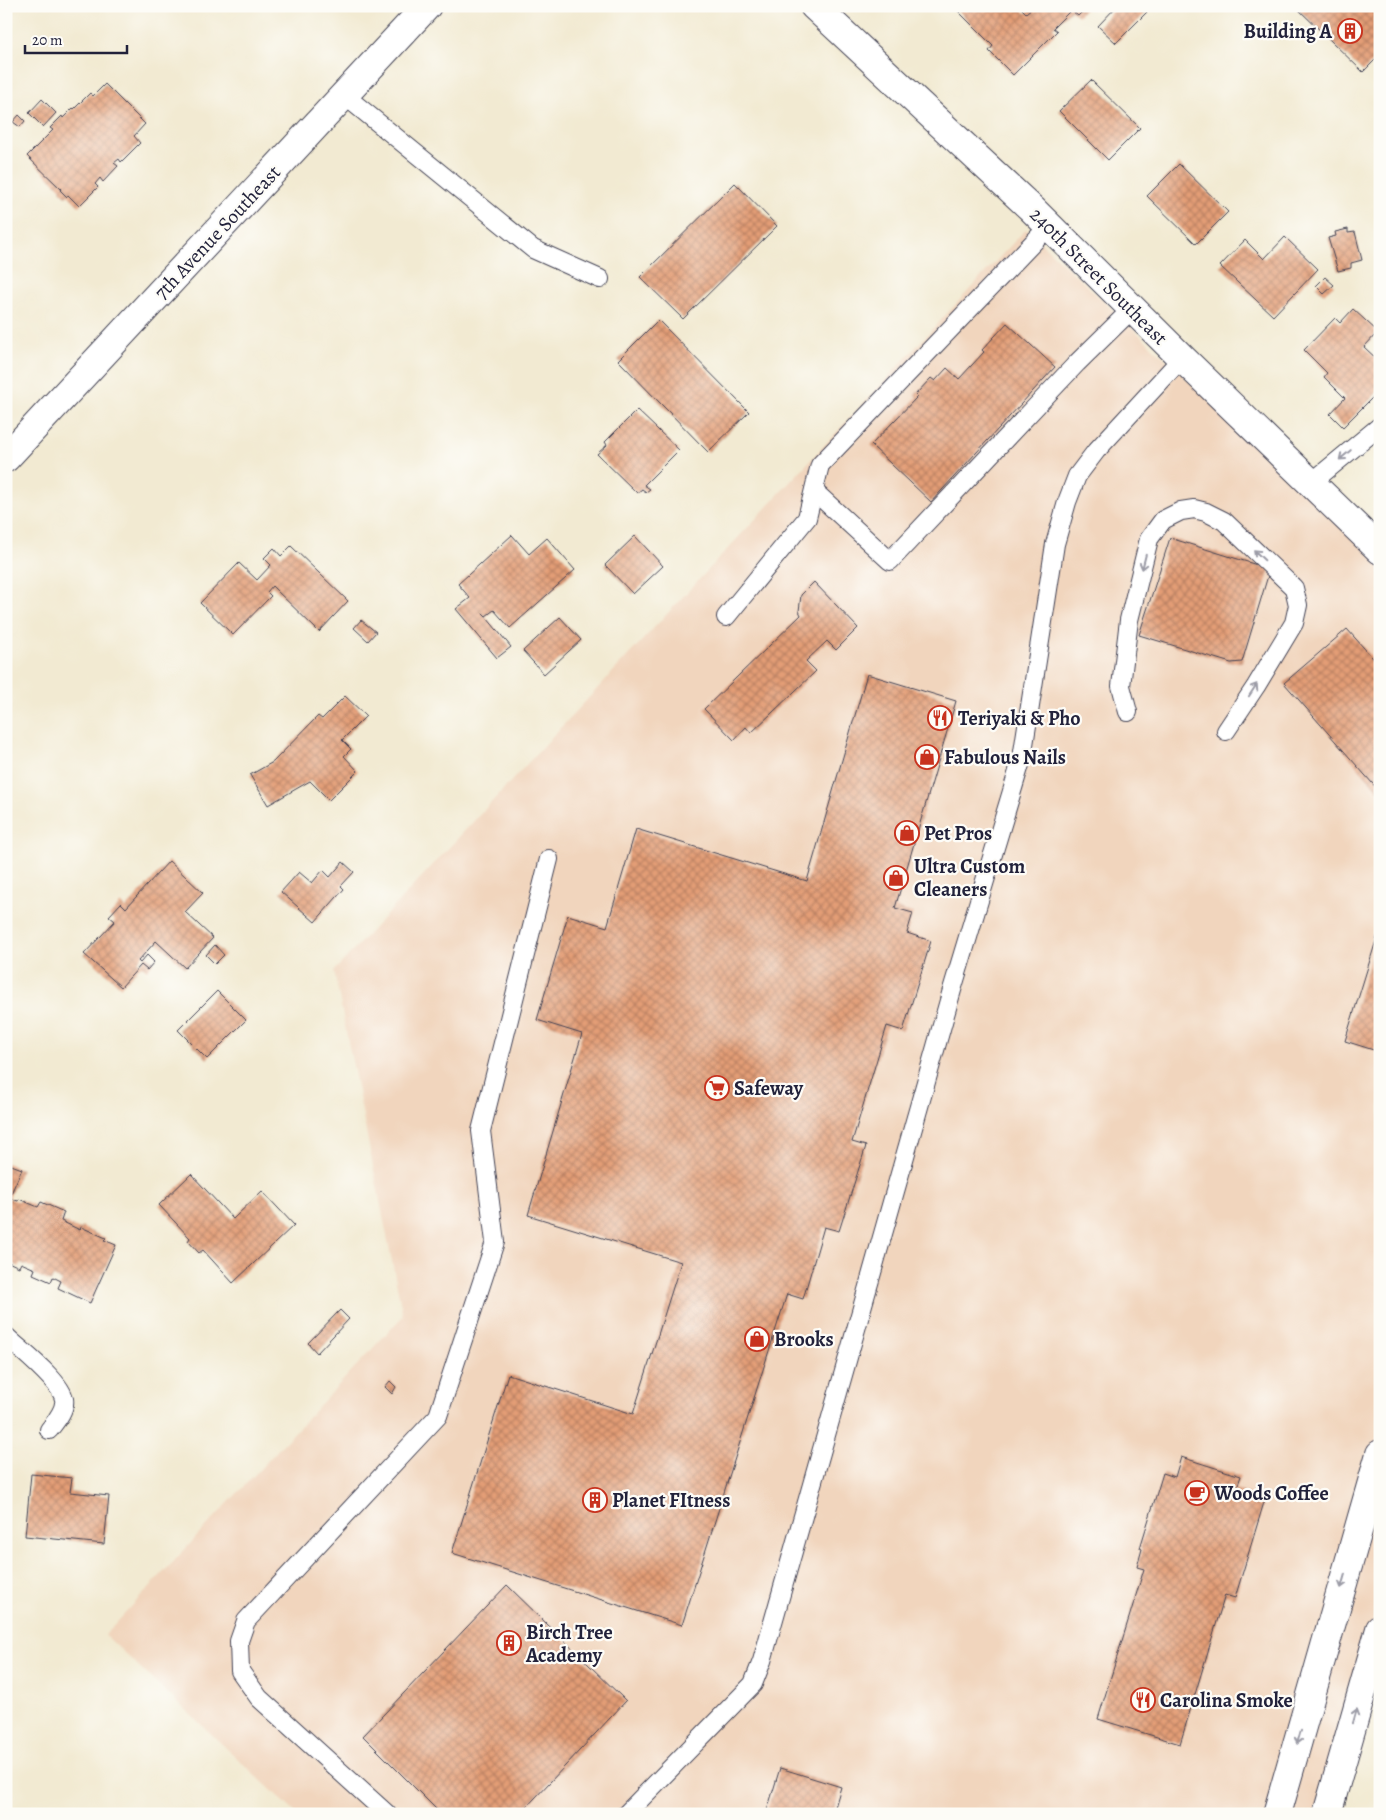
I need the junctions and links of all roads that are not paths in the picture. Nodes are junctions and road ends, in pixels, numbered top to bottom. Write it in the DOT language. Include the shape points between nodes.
graph roads {
  1 [pos="426,6"];
  2 [pos="814,6"];
  3 [pos="344,95"];
  4 [pos="1049,226"];
  5 [pos="600,279"];
  6 [pos="1132,309"];
  7 [pos="1182,358"];
  8 [pos="1380,426"];
  9 [pos="6,458"];
  10 [pos="1311,483"];
  11 [pos="814,491"];
  12 [pos="1380,550"];
  13 [pos="726,617"];
  14 [pos="1128,712"];
  15 [pos="1226,730"];
  16 [pos="549,859"];
  17 [pos="6,1336"];
  18 [pos="50,1430"];
  19 [pos="1380,1454"];
  20 [pos="1380,1629"];
  21 [pos="387,1814"];
  22 [pos="626,1814"];
  23 [pos="1277,1814"];
  24 [pos="1327,1814"];
  1 -- 3 [label="street, 7th Avenue Southeast"];
  2 -- 4 [label="street, 240th Street Southeast"];
  3 -- 5 [label="lane" via="533,249"];
  3 -- 9 [label="street, 7th Avenue Southeast"];
  4 -- 6 [label="street, 240th Street Southeast"];
  4 -- 11 [label="lane" via="820,465"];
  6 -- 7 [label="street, 240th Street Southeast"];
  6 -- 11 [label="lane" via="890,561"];
  7 -- 10 [label="street, 240th Street Southeast"];
  7 -- 22 [label="lane" via="1076,476 1067,502 1055,544 1022,758 952,990 762,1661 753,1684"];
  8 -- 10 [label="lane, one-way"];
  10 -- 12 [label="street, 240th Street Southeast"];
  11 -- 13 [label="lane" via="807,518"];
  15 -- 14 [label="lane, one-way" via="1294,623 1298,606 1294,588 1224,521 1194,509 1163,520 1149,539 1129,620 1121,686"];
  16 -- 21 [label="lane" via="481,1131 495,1242 438,1416 246,1621 239,1641 240,1671 259,1698"];
  17 -- 18 [label="lane" via="50,1377 64,1399 63,1409"];
  19 -- 23 [label="street, one-way"];
  24 -- 20 [label="street, one-way"];
}
